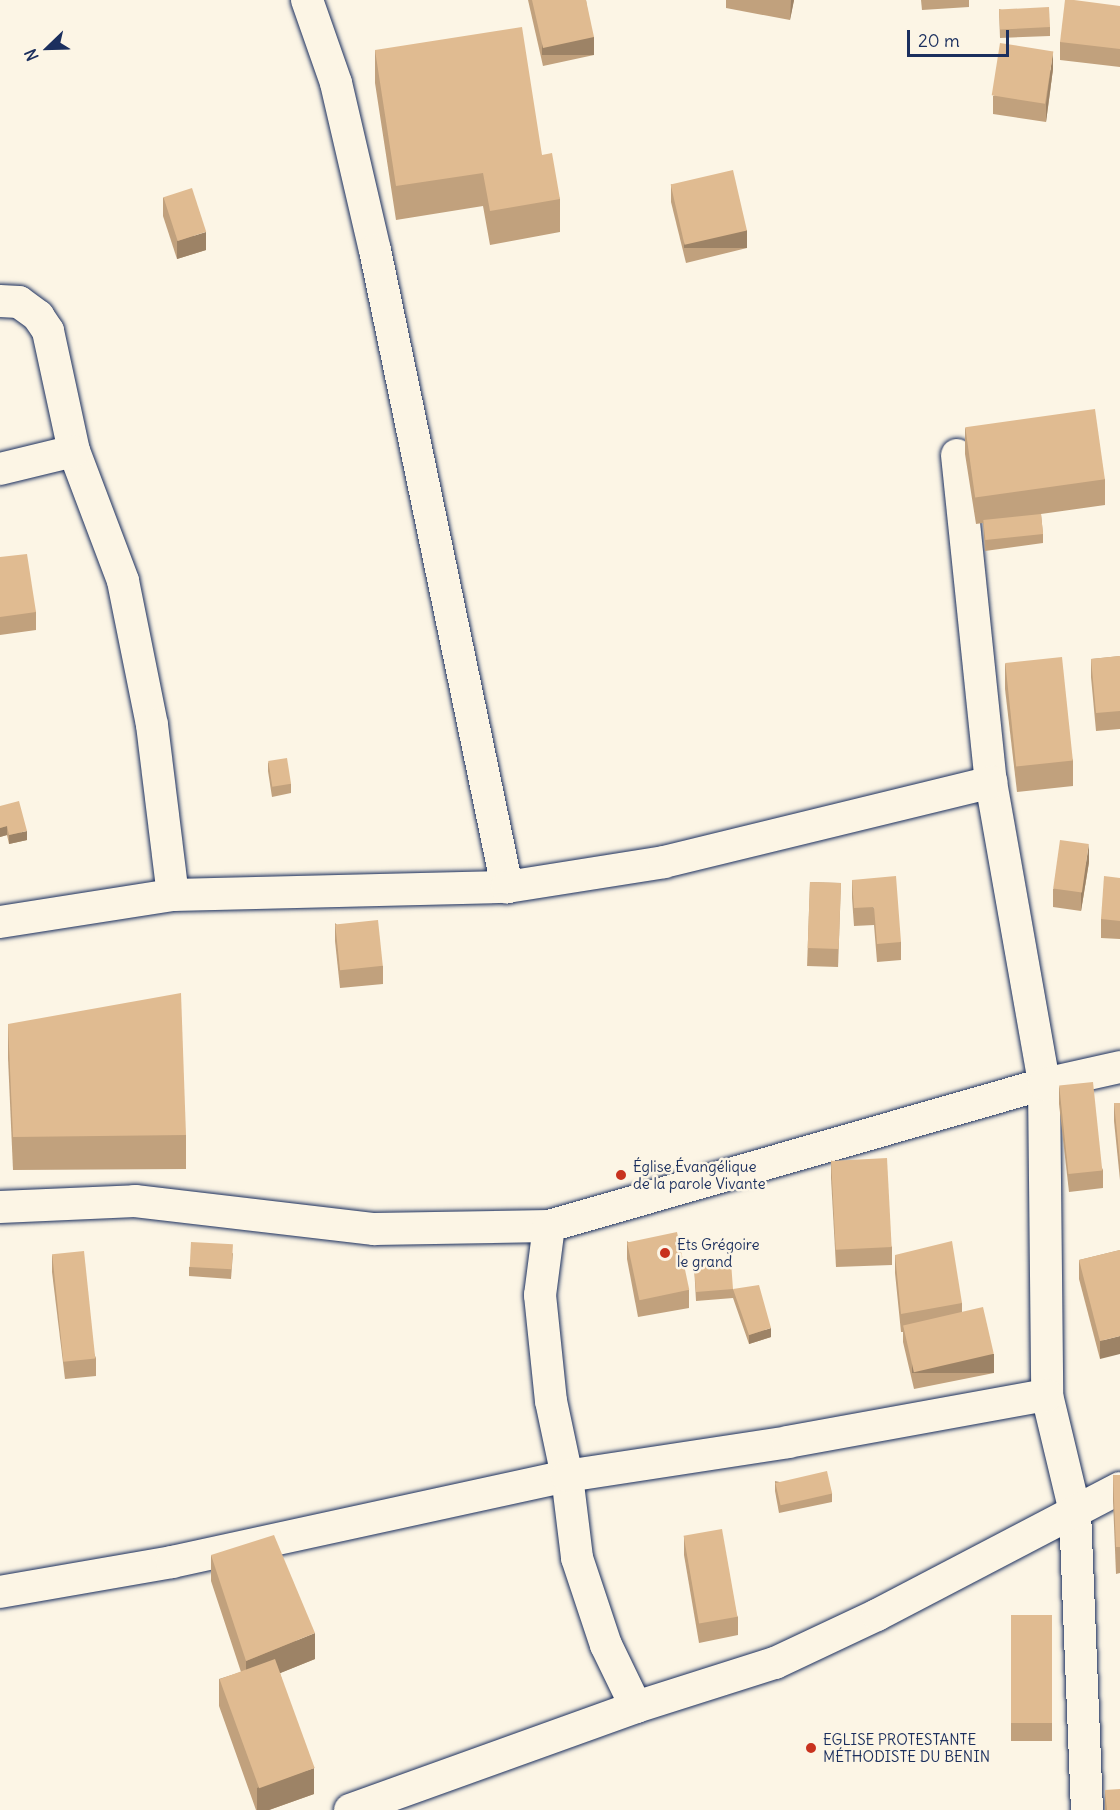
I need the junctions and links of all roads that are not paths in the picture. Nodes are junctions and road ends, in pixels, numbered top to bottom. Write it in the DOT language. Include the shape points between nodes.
graph roads {
  1 [pos="307,0"];
  2 [pos="0,302"];
  3 [pos="74,451"];
  4 [pos="957,455"];
  5 [pos="0,469"];
  6 [pos="991,782"];
  7 [pos="507,887"];
  8 [pos="173,895"];
  9 [pos="0,922"];
  10 [pos="1120,1066"];
  11 [pos="1044,1084"];
  12 [pos="0,1207"];
  13 [pos="549,1226"];
  14 [pos="1047,1395"];
  15 [pos="567,1476"];
  16 [pos="1120,1488"];
  17 [pos="1076,1512"];
  18 [pos="0,1592"];
  19 [pos="636,1707"];
  20 [pos="350,1810"];
  21 [pos="1087,1810"];
  1 -- 7 [label="street" via="336,83 375,250"];
  2 -- 3 [label="street" via="19,302 38,316 48,331"];
  3 -- 5 [label="street"];
  3 -- 8 [label="street" via="123,581 152,725"];
  4 -- 6 [label="street"];
  6 -- 7 [label="street" via="664,862"];
  6 -- 11 [label="street"];
  7 -- 8 [label="street"];
  8 -- 9 [label="street"];
  10 -- 11 [label="street"];
  11 -- 13 [label="street"];
  11 -- 14 [label="street"];
  12 -- 13 [label="street" via="135,1201 374,1229"];
  13 -- 15 [label="street" via="540,1295 551,1401"];
  14 -- 15 [label="street" via="788,1442"];
  14 -- 17 [label="street"];
  15 -- 18 [label="street" via="172,1562"];
  15 -- 19 [label="street" via="577,1558 606,1645"];
  16 -- 17 [label="street"];
  17 -- 19 [label="street" via="878,1615 775,1663"];
  17 -- 21 [label="street"];
  19 -- 20 [label="street"];
}
